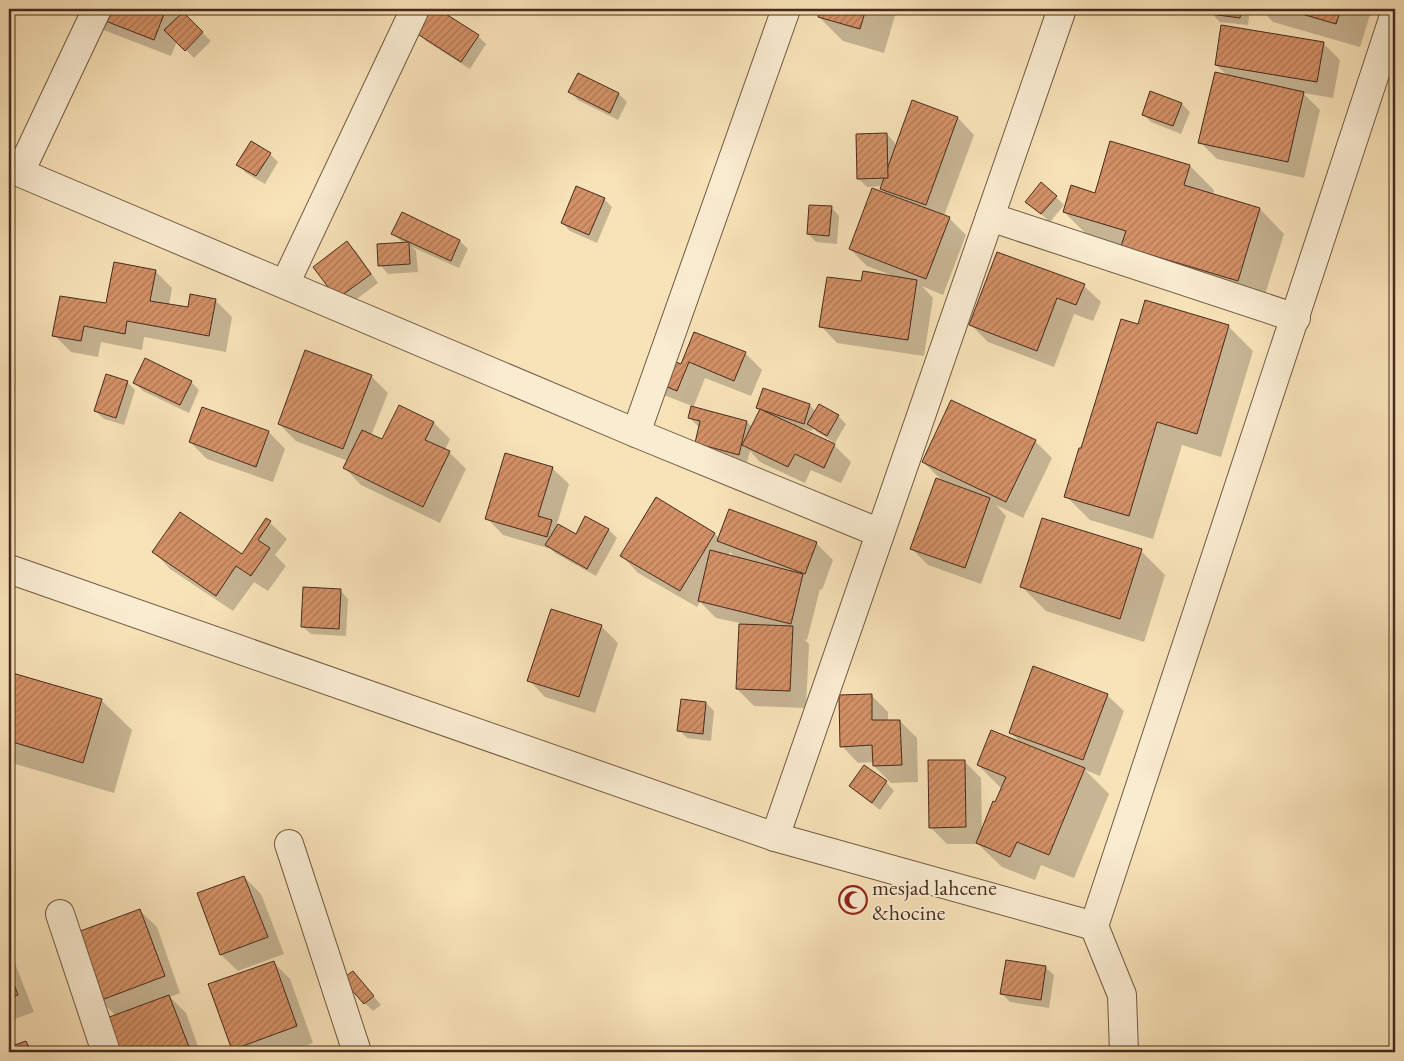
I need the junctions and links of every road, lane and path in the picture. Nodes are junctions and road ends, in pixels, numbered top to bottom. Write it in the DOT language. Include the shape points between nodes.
graph roads {
  1 [pos="97,9"];
  2 [pos="415,9"];
  3 [pos="786,9"];
  4 [pos="1062,9"];
  5 [pos="1395,13"];
  6 [pos="14,170"];
  7 [pos="990,217"];
  8 [pos="285,284"];
  9 [pos="1296,318"];
  10 [pos="636,433"];
  11 [pos="880,533"];
  12 [pos="9,569"];
  13 [pos="775,837"];
  14 [pos="289,844"];
  15 [pos="60,914"];
  16 [pos="1094,926"];
  17 [pos="106,1052"];
  18 [pos="357,1052"];
  19 [pos="1124,1052"];
  1 -- 6 [label="street"];
  2 -- 8 [label="street"];
  3 -- 10 [label="street"];
  4 -- 7 [label="street"];
  5 -- 9 [label="street"];
  6 -- 8 [label="street"];
  7 -- 9 [label="street"];
  7 -- 11 [label="street"];
  8 -- 10 [label="street"];
  9 -- 16 [label="street"];
  10 -- 11 [label="street"];
  11 -- 13 [label="street"];
  12 -- 13 [label="street"];
  13 -- 16 [label="street"];
  14 -- 18 [label="street"];
  15 -- 17 [label="street"];
  16 -- 19 [label="street" via="1122,995"];
}
